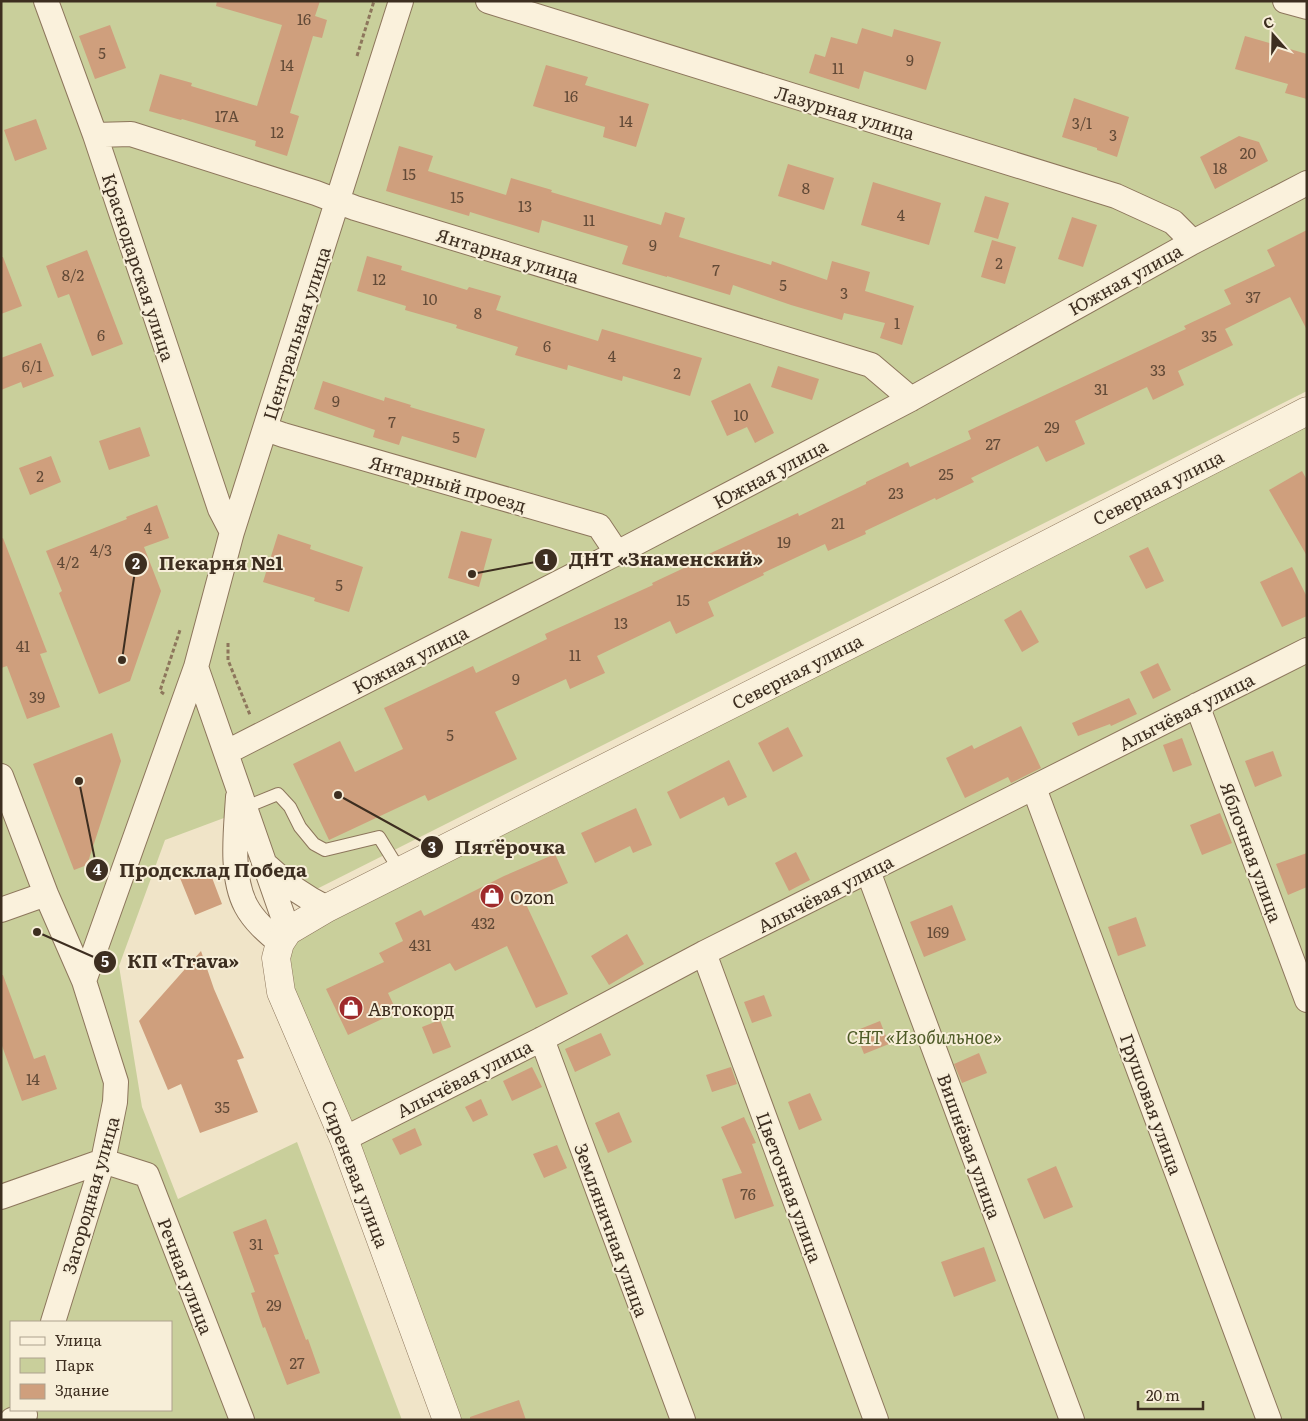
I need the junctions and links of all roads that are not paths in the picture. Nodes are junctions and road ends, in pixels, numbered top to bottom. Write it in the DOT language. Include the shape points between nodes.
graph roads {
  1 [pos="46,1"];
  2 [pos="401,1"];
  3 [pos="488,1"];
  4 [pos="1285,1"];
  5 [pos="1307,7"];
  6 [pos="95,136"];
  7 [pos="1307,183"];
  8 [pos="338,200"];
  9 [pos="1193,242"];
  10 [pos="911,399"];
  11 [pos="1307,411"];
  12 [pos="266,429"];
  13 [pos="232,532"];
  14 [pos="617,553"];
  15 [pos="1307,650"];
  16 [pos="196,667"];
  17 [pos="1197,704"];
  18 [pos="227,752"];
  19 [pos="1,776"];
  20 [pos="1034,788"];
  21 [pos="242,796"];
  22 [pos="265,864"];
  23 [pos="400,871"];
  24 [pos="868,871"];
  25 [pos="46,894"];
  26 [pos="327,908"];
  27 [pos="1,910"];
  28 [pos="284,937"];
  29 [pos="704,954"];
  30 [pos="84,981"];
  31 [pos="1307,1000"];
  32 [pos="542,1040"];
  33 [pos="344,1139"];
  34 [pos="103,1161"];
  35 [pos="1,1197"];
  36 [pos="53,1321"];
  37 [pos="242,1420"];
  38 [pos="448,1420"];
  39 [pos="683,1420"];
  40 [pos="876,1420"];
  41 [pos="1072,1420"];
  42 [pos="1269,1420"];
  1 -- 6 [label="street, Краснодарская улица"];
  2 -- 8 [label="street, Центральная улица"];
  3 -- 9 [label="street, Лазурная улица" via="1116,196 1173,222"];
  4 -- 5 [label="street"];
  6 -- 8 [label="street, Янтарная улица" via="132,134"];
  6 -- 13 [label="street, Краснодарская улица" via="220,508"];
  7 -- 9 [label="street, Южная улица"];
  8 -- 10 [label="street, Янтарная улица" via="355,208 872,365"];
  8 -- 12 [label="street, Центральная улица"];
  9 -- 10 [label="street, Южная улица"];
  10 -- 14 [label="street, Южная улица"];
  11 -- 23 [label="street, Северная улица"];
  12 -- 13 [label="street, Центральная улица"];
  12 -- 14 [label="street, Янтарный проезд" via="599,526"];
  13 -- 16 [label="street, Центральная улица"];
  14 -- 18 [label="street, Южная улица"];
  15 -- 17 [label="street, Алычёвая улица"];
  16 -- 18 [label="street"];
  16 -- 30 [label="street, Центральная улица"];
  17 -- 20 [label="street, Алычёвая улица"];
  17 -- 31 [label="street, Яблочная улица"];
  18 -- 21 [label="street"];
  19 -- 25 [label="street"];
  20 -- 24 [label="street, Алычёвая улица"];
  20 -- 42 [label="street, Грушовая улица"];
  21 -- 22 [label="street"];
  21 -- 23 [label="lane" via="278,794 314,844 325,850 379,837"];
  21 -- 28 [label="street" via="235,848 238,880 245,905 262,927"];
  22 -- 26 [label="street" via="280,879"];
  22 -- 28 [label="street"];
  23 -- 26 [label="street, Северная улица"];
  24 -- 29 [label="street, Алычёвая улица"];
  24 -- 41 [label="street, Вишнёвая улица"];
  25 -- 27 [label="street"];
  25 -- 30 [label="street"];
  26 -- 28 [label="street, Северная улица"];
  28 -- 33 [label="street, Сиреневая улица" via="276,958 281,992"];
  29 -- 32 [label="street, Алычёвая улица"];
  29 -- 40 [label="street, Цветочная улица"];
  30 -- 34 [label="street, Загородная улица" via="116,1082"];
  32 -- 33 [label="street, Алычёвая улица"];
  32 -- 39 [label="street, Земляничная улица"];
  33 -- 38 [label="street, Сиреневая улица"];
  34 -- 35 [label="street"];
  34 -- 36 [label="street, Загородная улица"];
  34 -- 37 [label="street, Речная улица" via="147,1175"];
}
